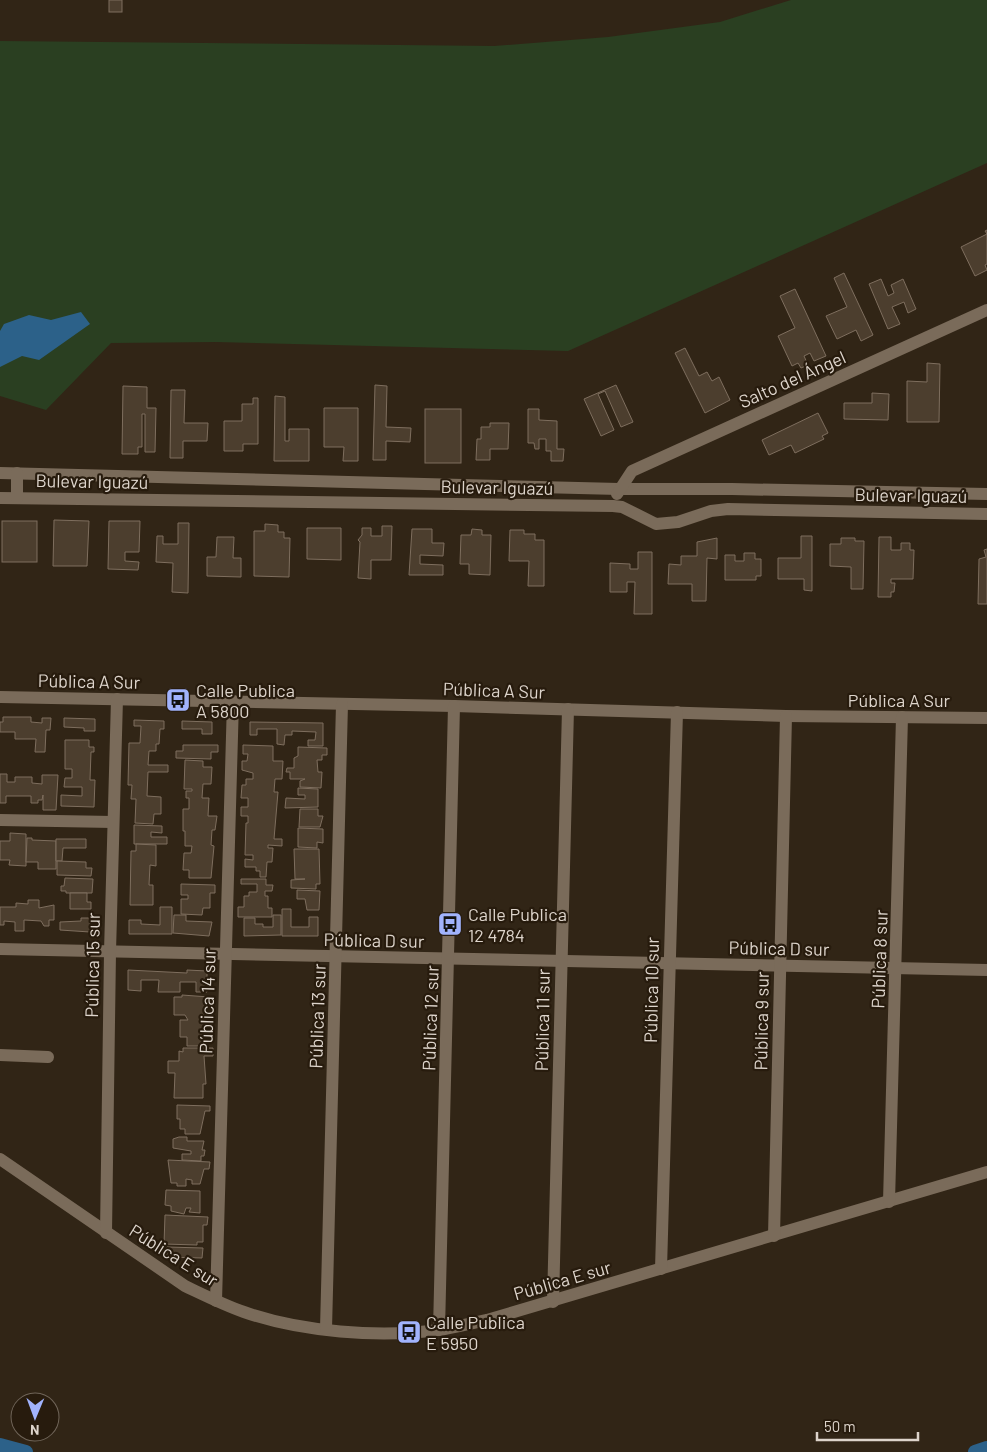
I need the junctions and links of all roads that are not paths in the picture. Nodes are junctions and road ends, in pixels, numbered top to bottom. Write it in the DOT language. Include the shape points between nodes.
graph roads {
  1 [pos="987,310"];
  2 [pos="0,473"];
  3 [pos="17,473"];
  4 [pos="303,481"];
  5 [pos="619,489"];
  6 [pos="709,489"];
  7 [pos="987,494"];
  8 [pos="0,498"];
  9 [pos="17,498"];
  10 [pos="303,502"];
  11 [pos="613,506"];
  12 [pos="711,511"];
  13 [pos="987,514"];
  14 [pos="0,697"];
  15 [pos="117,699"];
  16 [pos="233,701"];
  17 [pos="342,704"];
  18 [pos="454,706"];
  19 [pos="568,710"];
  20 [pos="677,712"];
  21 [pos="786,716"];
  22 [pos="902,717"];
  23 [pos="987,718"];
  24 [pos="0,820"];
  25 [pos="113,822"];
  26 [pos="0,949"];
  27 [pos="110,952"];
  28 [pos="226,954"];
  29 [pos="336,956"];
  30 [pos="449,959"];
  31 [pos="561,961"];
  32 [pos="669,963"];
  33 [pos="780,966"];
  34 [pos="896,967"];
  35 [pos="987,970"];
  36 [pos="0,1055"];
  37 [pos="48,1057"];
  38 [pos="0,1159"];
  39 [pos="987,1172"];
  40 [pos="889,1202"];
  41 [pos="106,1233"];
  42 [pos="774,1236"];
  43 [pos="662,1269"];
  44 [pos="216,1301"];
  45 [pos="553,1302"];
  46 [pos="326,1329"];
  47 [pos="439,1330"];
  1 -- 5 [label="street, Salto del Ángel" via="632,471"];
  2 -- 3 [label="street, Bulevar Iguazú"];
  3 -- 4 [label="street, Bulevar Iguazú"];
  3 -- 9 [label="street"];
  4 -- 5 [label="street, Bulevar Iguazú"];
  4 -- 10 [label="street"];
  5 -- 6 [label="street, Bulevar Iguazú"];
  5 -- 11 [label="street, Salto del Ángel"];
  6 -- 7 [label="street, Bulevar Iguazú"];
  6 -- 12 [label="street" via="713,503"];
  8 -- 9 [label="street, Bulevar Iguazú"];
  9 -- 10 [label="street, Bulevar Iguazú"];
  10 -- 11 [label="street, Bulevar Iguazú"];
  11 -- 12 [label="street, Bulevar Iguazú" via="622,507 656,524 678,522"];
  12 -- 13 [label="street, Bulevar Iguazú"];
  14 -- 15 [label="street, Pública A Sur"];
  15 -- 16 [label="street, Pública A Sur"];
  15 -- 25 [label="street, Pública 15 sur"];
  16 -- 17 [label="street, Pública A Sur"];
  16 -- 28 [label="street, Pública 14 sur"];
  17 -- 18 [label="street, Pública A Sur"];
  17 -- 29 [label="street, Pública 13 sur"];
  18 -- 19 [label="street, Pública A Sur"];
  18 -- 30 [label="street, Pública 12 sur"];
  19 -- 20 [label="street, Pública A Sur"];
  19 -- 31 [label="street, Pública 11 sur"];
  20 -- 21 [label="street, Pública A Sur"];
  20 -- 32 [label="street, Pública 10 sur"];
  21 -- 22 [label="street, Pública A Sur"];
  21 -- 33 [label="street, Pública 9 sur"];
  22 -- 23 [label="street, Pública A Sur"];
  22 -- 34 [label="street, Pública 8 sur"];
  24 -- 25 [label="street"];
  25 -- 27 [label="street, Pública 15 sur"];
  26 -- 27 [label="street, Pública D sur"];
  27 -- 28 [label="street, Pública D sur"];
  27 -- 41 [label="street, Pública 15 sur"];
  28 -- 29 [label="street, Pública D sur"];
  28 -- 44 [label="street, Pública 14 sur"];
  29 -- 30 [label="street, Pública D sur"];
  29 -- 46 [label="street, Pública 13 sur"];
  30 -- 31 [label="street, Pública D sur"];
  30 -- 47 [label="street, Pública 12 sur"];
  31 -- 32 [label="street, Pública D sur"];
  31 -- 45 [label="street, Pública 11 sur"];
  32 -- 33 [label="street, Pública D sur"];
  32 -- 43 [label="street, Pública 10 sur"];
  33 -- 34 [label="street, Pública D sur"];
  33 -- 42 [label="street, Pública 9 sur"];
  34 -- 35 [label="street, Pública D sur"];
  34 -- 40 [label="street, Pública 8 sur"];
  36 -- 37 [label="street"];
  38 -- 41 [label="street, Pública E sur"];
  39 -- 40 [label="street, Pública E sur"];
  40 -- 42 [label="street, Pública E sur"];
  41 -- 44 [label="street, Pública E sur" via="185,1286"];
  42 -- 43 [label="street, Pública E sur"];
  43 -- 45 [label="street, Pública E sur"];
  44 -- 46 [label="street, Pública E sur" via="245,1313"];
  45 -- 47 [label="street, Pública E sur"];
  46 -- 47 [label="street, Pública E sur" via="384,1333"];
}
